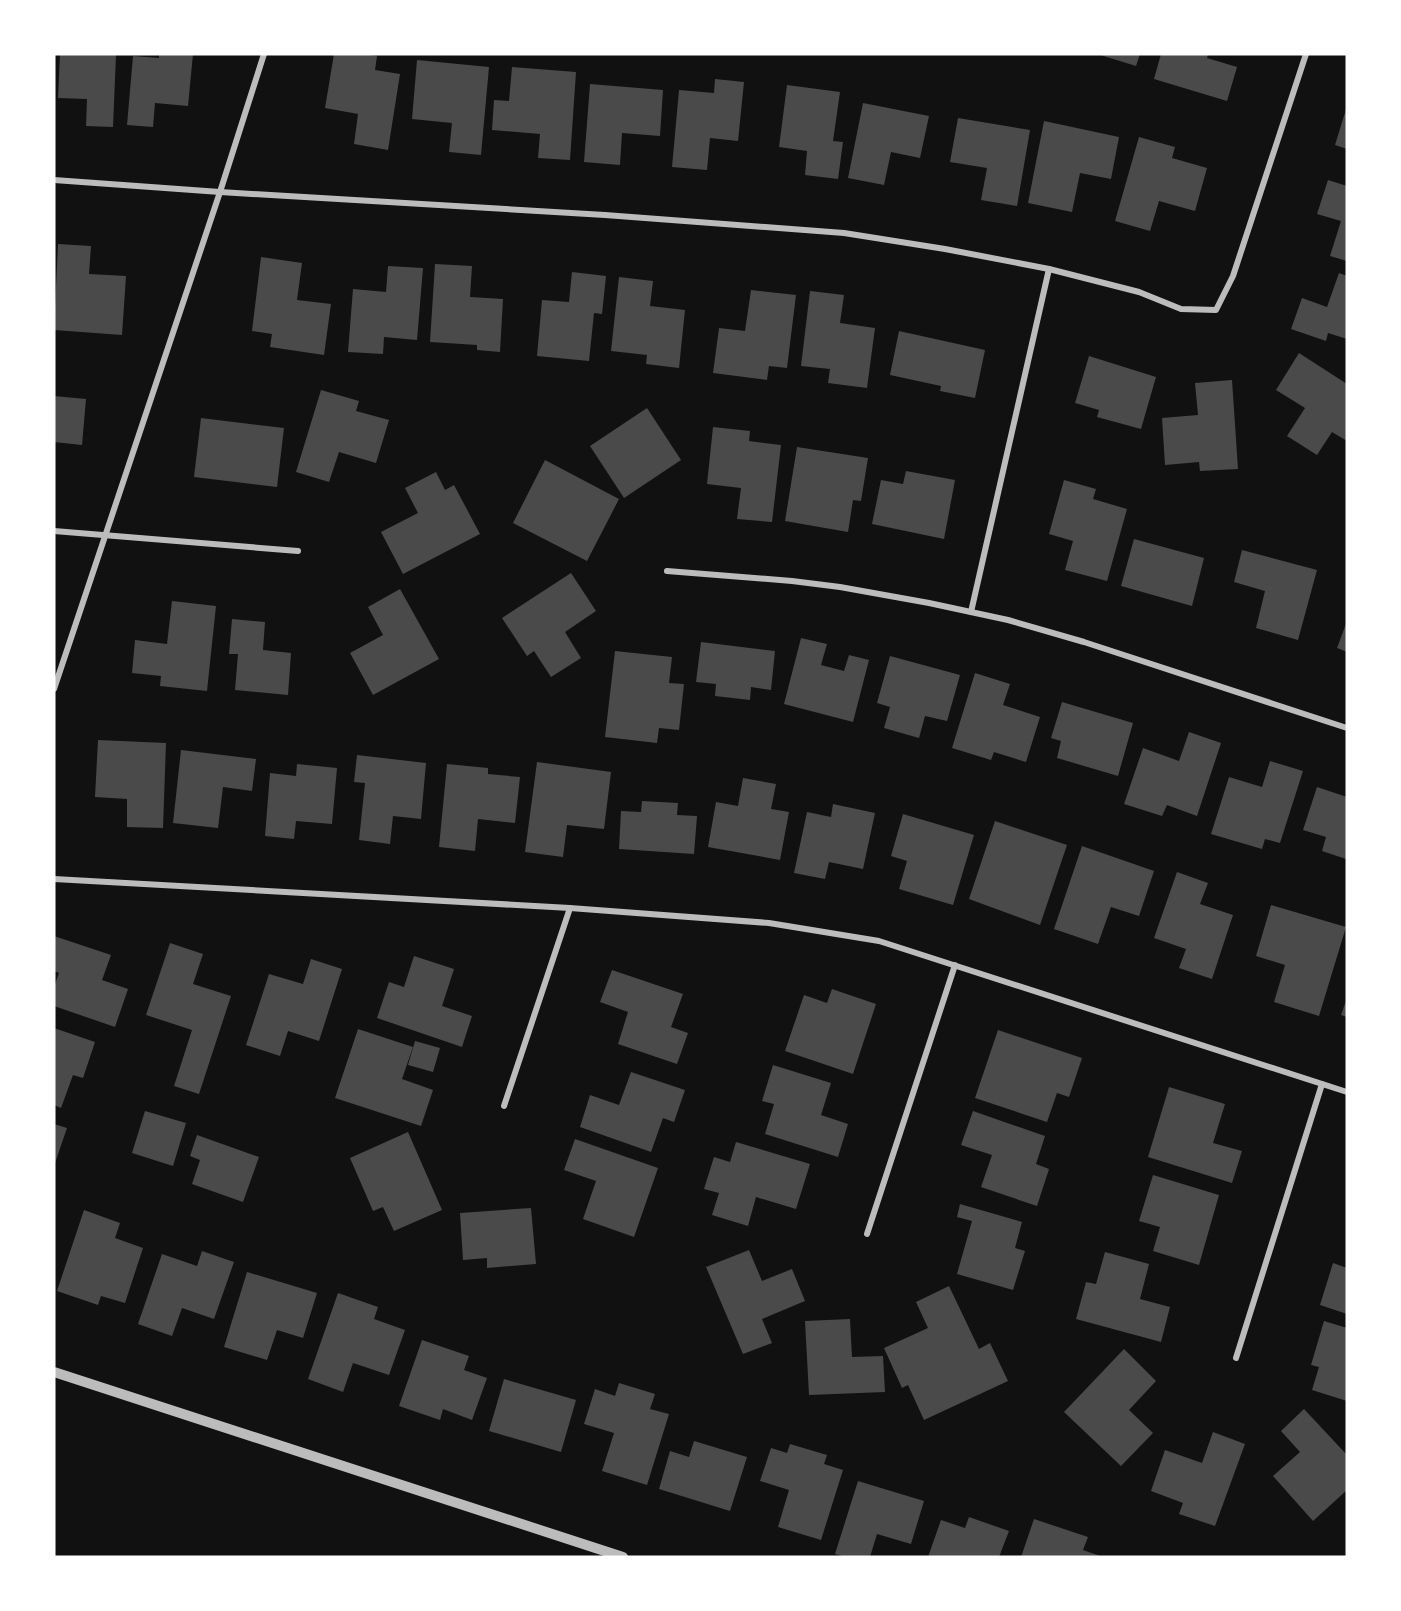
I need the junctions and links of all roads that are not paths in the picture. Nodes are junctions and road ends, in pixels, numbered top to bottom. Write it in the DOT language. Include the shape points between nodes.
graph roads {
  1 [pos="264,54"];
  2 [pos="1306,54"];
  3 [pos="54,180"];
  4 [pos="220,192"];
  5 [pos="1049,269"];
  6 [pos="54,531"];
  7 [pos="106,535"];
  8 [pos="298,551"];
  9 [pos="667,571"];
  10 [pos="971,612"];
  11 [pos="54,689"];
  12 [pos="1347,728"];
  13 [pos="54,879"];
  14 [pos="570,908"];
  15 [pos="955,965"];
  16 [pos="1322,1084"];
  17 [pos="1347,1092"];
  18 [pos="504,1106"];
  19 [pos="867,1234"];
  20 [pos="1236,1358"];
  21 [pos="54,1371"];
  22 [pos="623,1557"];
  1 -- 4 [label="street"];
  2 -- 5 [label="street" via="1233,276 1216,310 1181,309 1139,292"];
  3 -- 4 [label="street"];
  4 -- 5 [label="street" via="844,233"];
  4 -- 7 [label="street"];
  5 -- 10 [label="street"];
  6 -- 7 [label="street"];
  7 -- 8 [label="street"];
  7 -- 11 [label="street"];
  9 -- 10 [label="street" via="840,587"];
  10 -- 12 [label="street" via="1084,642"];
  13 -- 14 [label="street"];
  14 -- 15 [label="street" via="769,923 879,941"];
  14 -- 18 [label="street"];
  15 -- 16 [label="street"];
  15 -- 19 [label="street"];
  16 -- 17 [label="street"];
  16 -- 20 [label="street"];
  21 -- 22 [label="street"];
}
